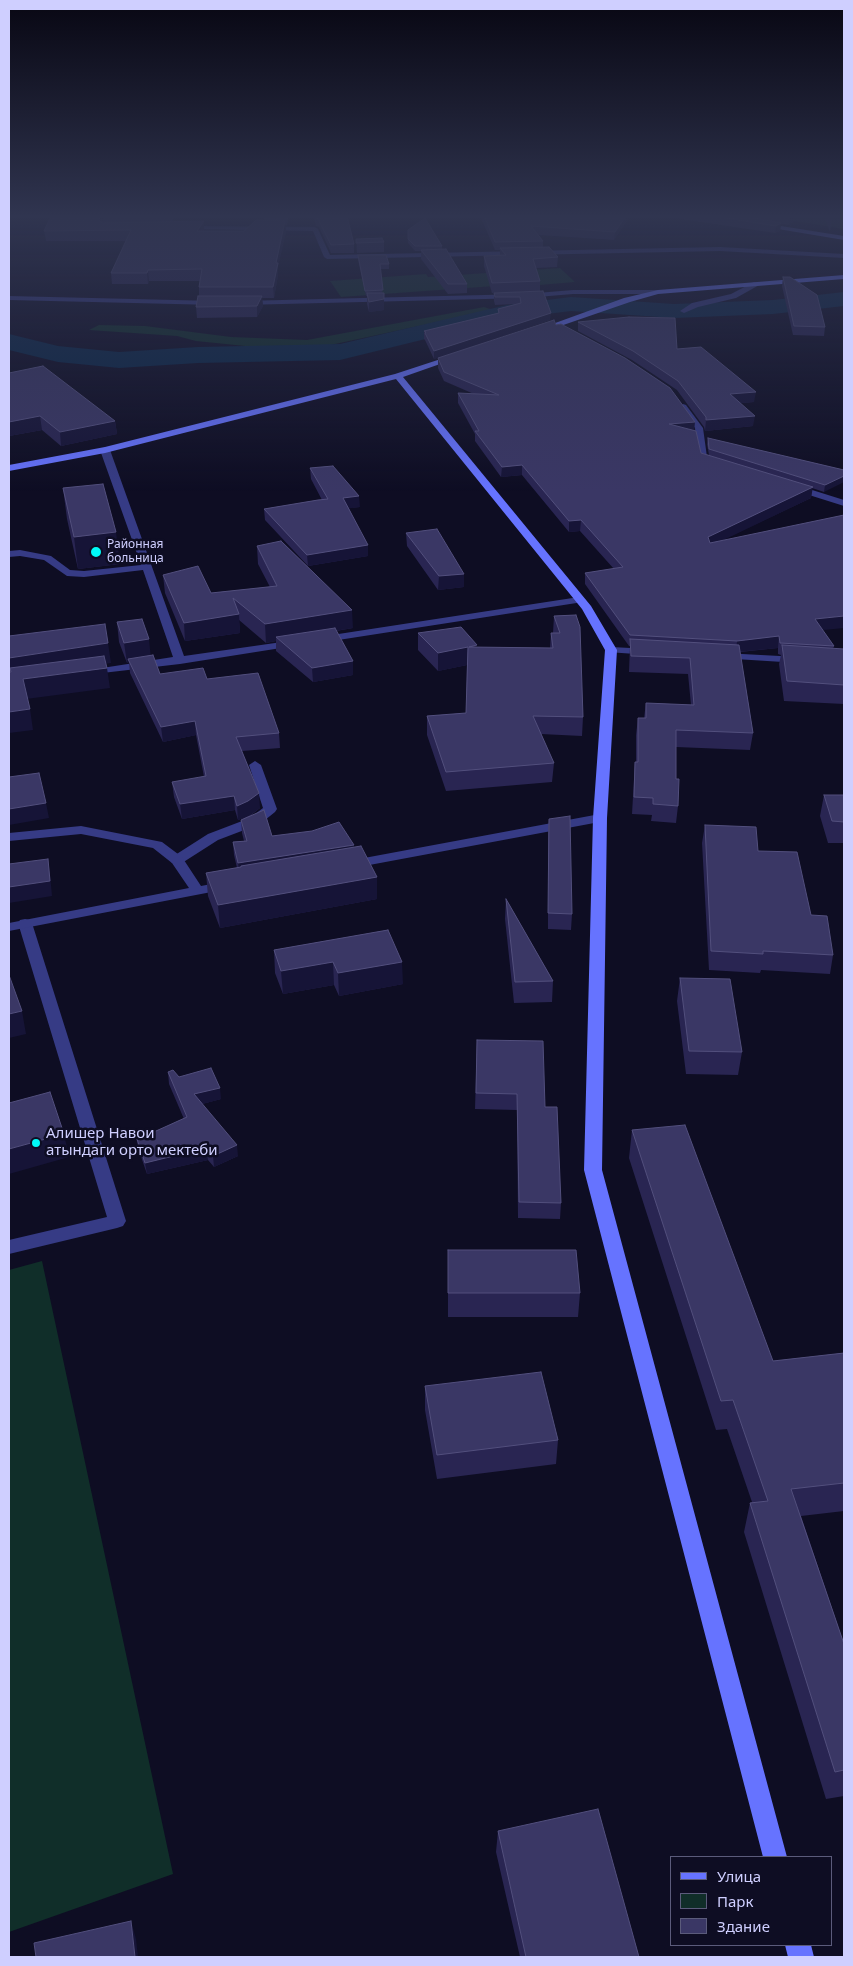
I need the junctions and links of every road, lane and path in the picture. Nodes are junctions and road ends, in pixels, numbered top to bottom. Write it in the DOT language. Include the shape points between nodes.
graph roads {
  1 [pos="605,308"];
  2 [pos="689,308"];
  3 [pos="684,310"];
  4 [pos="528,334"];
  5 [pos="463,355"];
  6 [pos="398,376"];
  7 [pos="678,401"];
  8 [pos="105,450"];
  9 [pos="729,467"];
  10 [pos="9,468"];
  11 [pos="782,484"];
  12 [pos="844,503"];
  13 [pos="9,554"];
  14 [pos="146,567"];
  15 [pos="580,600"];
  16 [pos="611,650"];
  17 [pos="660,653"];
  18 [pos="708,655"];
  19 [pos="180,661"];
  20 [pos="815,661"];
  21 [pos="76,675"];
  22 [pos="255,765"];
  23 [pos="600,818"];
  24 [pos="9,837"];
  25 [pos="178,860"];
  26 [pos="336,867"];
  27 [pos="243,882"];
  28 [pos="196,889"];
  29 [pos="17,925"];
  30 [pos="9,1247"];
  31 [pos="775,1856"];
  1 -- 4 [label="street" via="560,327"];
  2 -- 3 [label="street"];
  5 -- 6 [label="street"];
  6 -- 8 [label="street"];
  6 -- 15 [label="street"];
  7 -- 9 [label="street" via="699,428 703,459"];
  8 -- 10 [label="street"];
  8 -- 14 [label="street"];
  11 -- 12 [label="street"];
  13 -- 14 [label="street" via="47,558 67,573"];
  14 -- 19 [label="street"];
  15 -- 16 [label="street"];
  15 -- 19 [label="street"];
  16 -- 17 [label="street"];
  16 -- 23 [label="street"];
  18 -- 20 [label="street"];
  19 -- 21 [label="street"];
  22 -- 25 [label="street" via="270,809 255,821 213,837"];
  23 -- 26 [label="street"];
  23 -- 31 [label="street" via="593,1170"];
  24 -- 25 [label="street" via="80,830 157,845"];
  25 -- 28 [label="street"];
  27 -- 28 [label="street"];
  28 -- 29 [label="street"];
  29 -- 30 [label="street" via="117,1221"];
}
